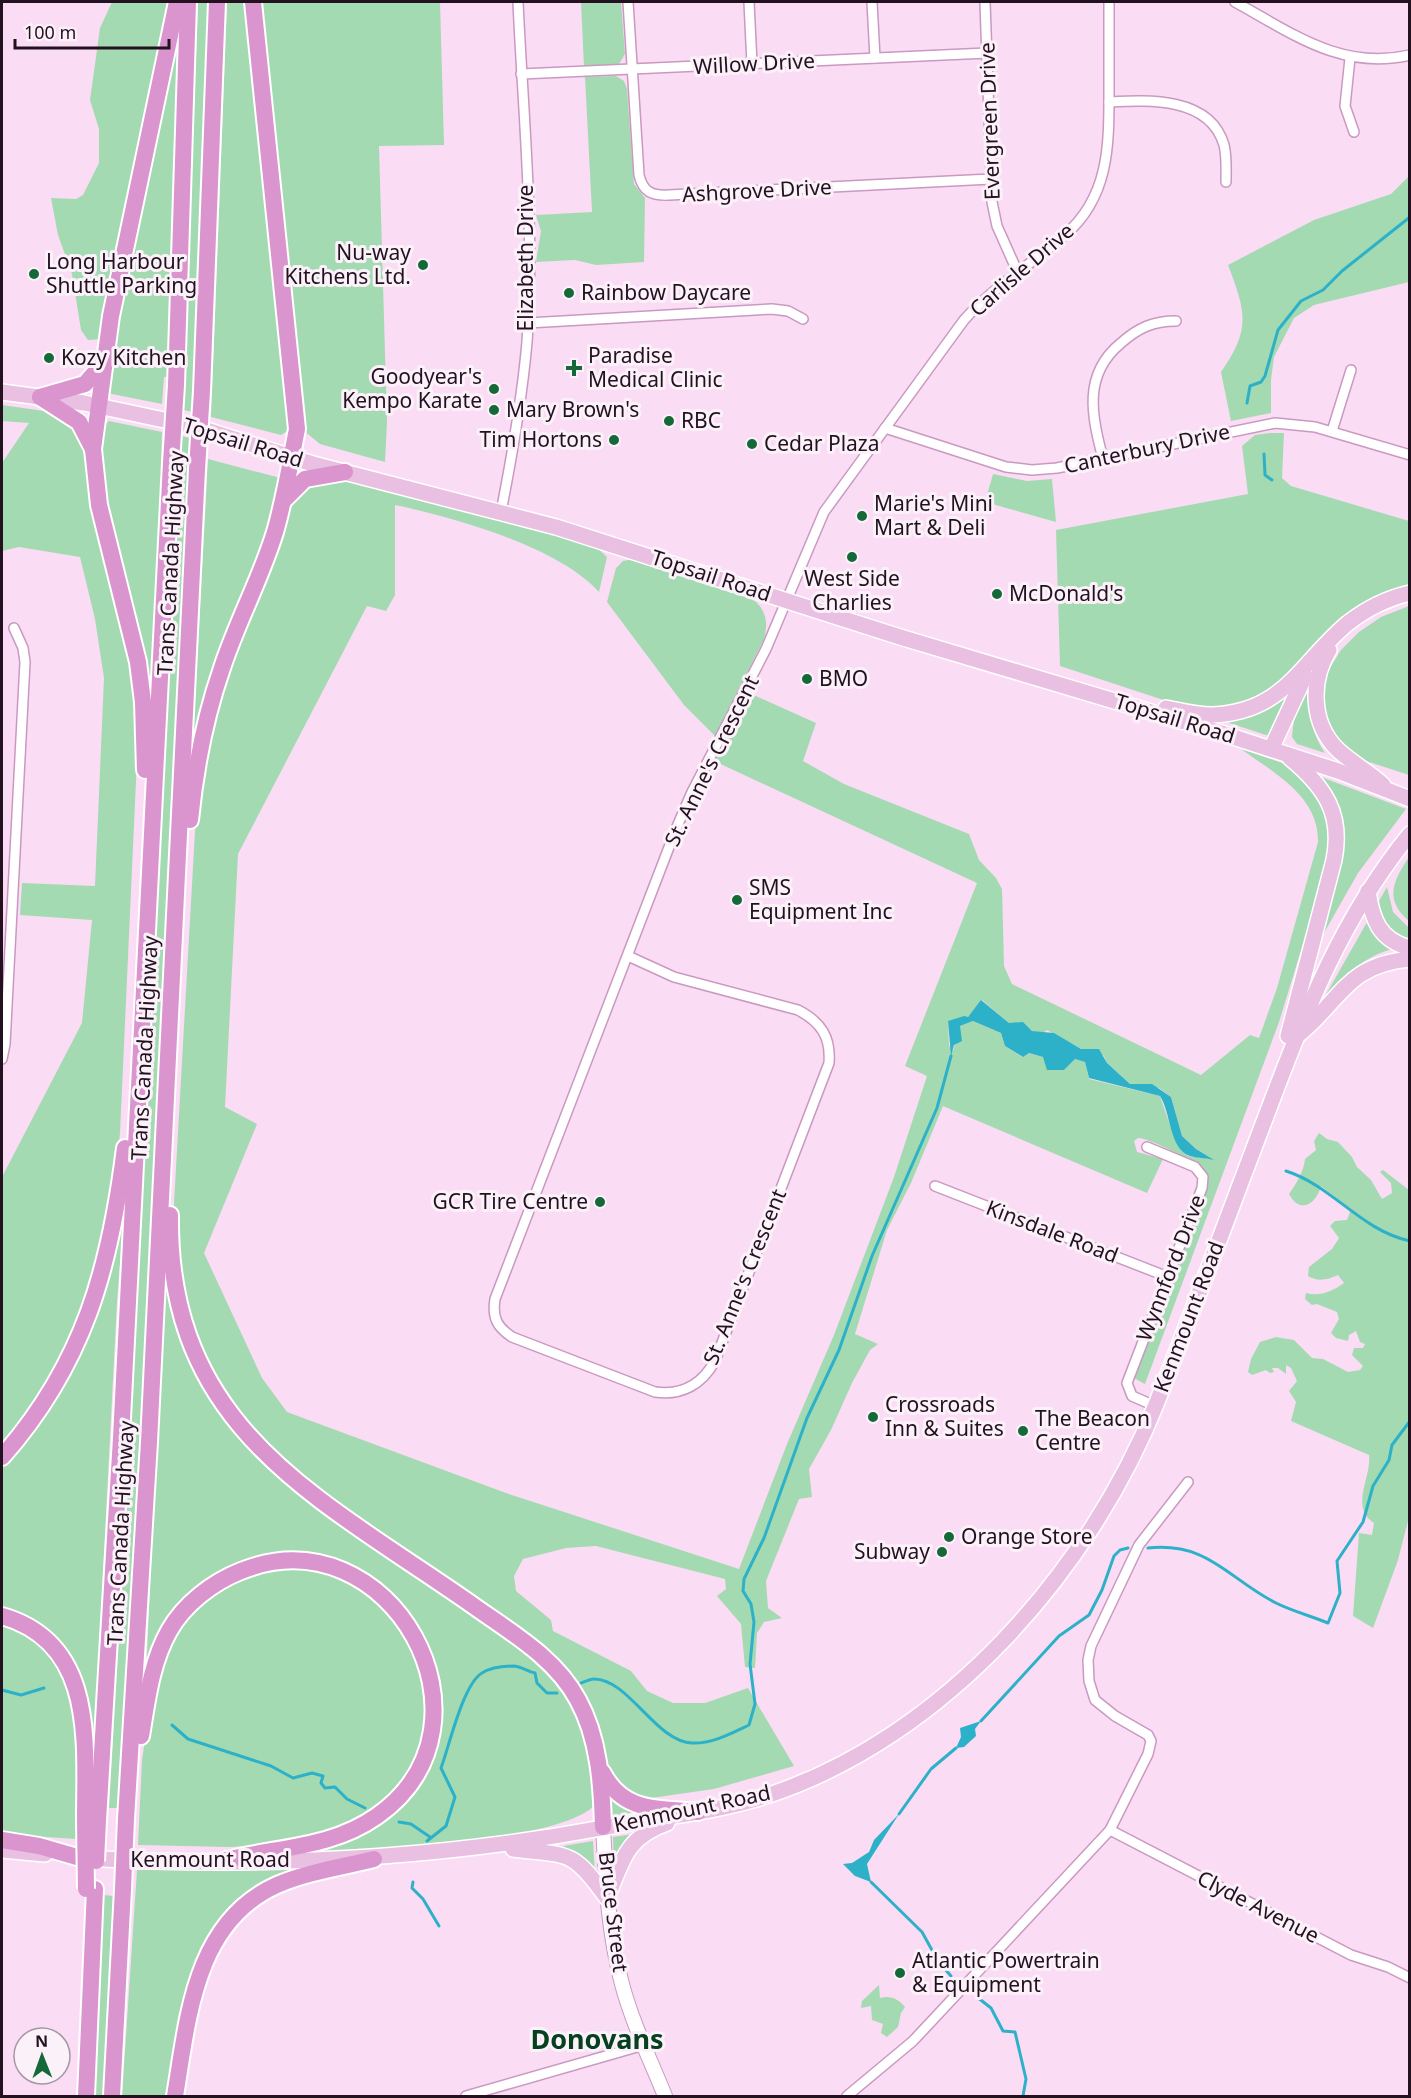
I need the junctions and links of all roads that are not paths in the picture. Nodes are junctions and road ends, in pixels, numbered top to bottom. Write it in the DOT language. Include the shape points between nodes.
graph roads {
  1 [pos="177,2"];
  2 [pos="188,2"];
  3 [pos="217,2"];
  4 [pos="253,2"];
  5 [pos="518,2"];
  6 [pos="628,2"];
  7 [pos="749,2"];
  8 [pos="872,2"];
  9 [pos="985,2"];
  10 [pos="1109,2"];
  11 [pos="1234,2"];
  12 [pos="987,53"];
  13 [pos="1410,55"];
  14 [pos="875,58"];
  15 [pos="1350,58"];
  16 [pos="752,64"];
  17 [pos="632,71"];
  18 [pos="521,74"];
  19 [pos="1109,102"];
  20 [pos="1354,132"];
  21 [pos="992,179"];
  22 [pos="1226,182"];
  23 [pos="1018,273"];
  24 [pos="803,319"];
  25 [pos="1176,321"];
  26 [pos="528,323"];
  27 [pos="103,362"];
  28 [pos="1351,370"];
  29 [pos="2,393"];
  30 [pos="40,396"];
  31 [pos="98,405"];
  32 [pos="885,428"];
  33 [pos="1332,431"];
  34 [pos="93,449"];
  35 [pos="1410,455"];
  36 [pos="291,458"];
  37 [pos="1104,459"];
  38 [pos="345,472"];
  39 [pos="285,500"];
  40 [pos="501,512"];
  41 [pos="1410,593"];
  42 [pos="1410,599"];
  43 [pos="786,601"];
  44 [pos="14,628"];
  45 [pos="1313,660"];
  46 [pos="1113,701"];
  47 [pos="1271,749"];
  48 [pos="1286,754"];
  49 [pos="1389,791"];
  50 [pos="1410,799"];
  51 [pos="1408,835"];
  52 [pos="1368,891"];
  53 [pos="173,932"];
  54 [pos="146,941"];
  55 [pos="1410,948"];
  56 [pos="628,956"];
  57 [pos="1410,959"];
  58 [pos="5,975"];
  59 [pos="1295,1037"];
  60 [pos="2,1059"];
  61 [pos="1282,1074"];
  62 [pos="1147,1147"];
  63 [pos="935,1186"];
  64 [pos="1168,1277"];
  65 [pos="1155,1406"];
  66 [pos="2,1457"];
  67 [pos="1188,1482"];
  68 [pos="2,1616"];
  69 [pos="597,1763"];
  70 [pos="698,1812"];
  71 [pos="126,1819"];
  72 [pos="92,1820"];
  73 [pos="603,1827"];
  74 [pos="1110,1830"];
  75 [pos="2,1840"];
  76 [pos="495,1846"];
  77 [pos="2,1850"];
  78 [pos="77,1857"];
  79 [pos="374,1859"];
  80 [pos="226,1860"];
  81 [pos="607,1898"];
  82 [pos="1410,1978"];
  83 [pos="644,2045"];
  84 [pos="86,2097"];
  85 [pos="112,2097"];
  86 [pos="175,2097"];
  87 [pos="466,2097"];
  88 [pos="665,2097"];
  89 [pos="847,2097"];
  1 -- 27 [label="highway"];
  2 -- 54 [label="highway, Trans Canada Highway, bridge" via="176,385"];
  3 -- 53 [label="highway, Trans Canada Highway, bridge" via="202,392"];
  4 -- 36 [label="highway" via="297,429"];
  5 -- 18 [label="street, Elizabeth Drive"];
  6 -- 17 [label="street"];
  7 -- 16 [label="street"];
  8 -- 14 [label="street"];
  9 -- 12 [label="street, Evergreen Drive"];
  10 -- 19 [label="street, Carlisle Drive"];
  11 -- 15 [label="street" via="1312,45"];
  12 -- 14 [label="street, Willow Drive"];
  12 -- 21 [label="street, Evergreen Drive"];
  13 -- 15 [label="street" via="1376,60"];
  14 -- 16 [label="street, Willow Drive"];
  15 -- 20 [label="street" via="1345,106"];
  16 -- 17 [label="street, Willow Drive"];
  17 -- 18 [label="street, Willow Drive"];
  17 -- 21 [label="street, Ashgrove Drive" via="639,175 645,190 653,195"];
  18 -- 26 [label="street, Elizabeth Drive"];
  19 -- 22 [label="street" via="1156,100 1196,113 1216,130 1223,142"];
  19 -- 23 [label="street, Carlisle Drive" via="1107,156 1092,203 1069,231"];
  21 -- 23 [label="street, Evergreen Drive" via="995,218"];
  23 -- 32 [label="street, Carlisle Drive" via="964,320"];
  24 -- 26 [label="street" via="788,311 772,309"];
  25 -- 37 [label="street" via="1138,329 1110,353 1098,372 1092,407"];
  26 -- 40 [label="street, Elizabeth Drive" via="517,431"];
  27 -- 30 [label="highway" via="85,384"];
  27 -- 31 [label="highway"];
  28 -- 33 [label="street"];
  29 -- 30 [label="main road, Topsail Road"];
  30 -- 31 [label="main road, Topsail Road"];
  30 -- 34 [label="highway" via="79,422"];
  31 -- 34 [label="highway"];
  31 -- 36 [label="main road, Topsail Road" via="230,435"];
  32 -- 37 [label="street, Canterbury Drive" via="1015,469 1043,470"];
  32 -- 43 [label="street, Carlisle Drive" via="824,512"];
  33 -- 35 [label="street, Canterbury Drive"];
  33 -- 37 [label="street, Canterbury Drive" via="1275,423"];
  34 -- 54 [label="highway" via="99,506 140,675 145,783 138,923"];
  36 -- 38 [label="main road, Topsail Road"];
  36 -- 39 [label="highway"];
  38 -- 39 [label="highway" via="305,479"];
  38 -- 40 [label="main road, Topsail Road"];
  39 -- 53 [label="highway" via="211,704 194,788 183,909"];
  40 -- 43 [label="main road, Topsail Road" via="614,544"];
  41 -- 45 [label="main road" via="1355,618"];
  42 -- 49 [label="main road" via="1375,612 1344,634 1324,658 1316,681 1318,712 1329,738 1339,751"];
  43 -- 46 [label="main road, Topsail Road"];
  43 -- 56 [label="street, St. Anne's Crescent" via="766,649 692,792"];
  44 -- 58 [label="street" via="25,662"];
  45 -- 46 [label="main road" via="1278,694 1230,712 1199,714"];
  45 -- 47 [label="main road"];
  46 -- 47 [label="main road, Topsail Road"];
  47 -- 48 [label="main road, Topsail Road"];
  48 -- 49 [label="main road, Topsail Road"];
  48 -- 61 [label="main road" via="1324,795 1338,833 1328,885 1293,1010"];
  49 -- 50 [label="main road, Topsail Road"];
  51 -- 52 [label="main road, Kenmount Road"];
  52 -- 55 [label="main road" via="1378,928 1387,938"];
  52 -- 59 [label="main road, Kenmount Road" via="1335,948"];
  53 -- 69 [label="highway" via="180,949 170,1254 180,1315 199,1365 231,1416 277,1465 554,1667 579,1701 591,1731"];
  53 -- 71 [label="highway, Trans Canada Highway"];
  54 -- 66 [label="highway" via="137,962 126,1147 102,1277 87,1322 60,1376"];
  54 -- 72 [label="highway, Trans Canada Highway" via="121,1450"];
  56 -- 56 [label="street, St. Anne's Crescent" via="674,977 798,1010 825,1031 830,1052 715,1361 694,1385 674,1393 655,1392 512,1337 497,1325 494,1316 499,1289"];
  57 -- 59 [label="main road" via="1381,964 1358,974"];
  58 -- 60 [label="street"];
  59 -- 61 [label="main road, Kenmount Road"];
  61 -- 65 [label="main road, Kenmount Road"];
  62 -- 64 [label="street, Wynnford Drive" via="1195,1167 1203,1176"];
  63 -- 64 [label="street, Kinsdale Road"];
  64 -- 65 [label="street, Wynnford Drive" via="1127,1383 1132,1396"];
  65 -- 70 [label="main road, Kenmount Road" via="1125,1470 1071,1555 1004,1641 958,1686 912,1722 836,1767 764,1797"];
  67 -- 74 [label="street" via="1139,1545 1091,1646 1088,1674 1095,1700 1148,1735 1151,1741"];
  68 -- 72 [label="highway" via="44,1638 62,1657 74,1680 84,1734"];
  69 -- 70 [label="highway" via="614,1791 627,1800 648,1807"];
  69 -- 73 [label="highway"];
  70 -- 73 [label="main road, Kenmount Road"];
  70 -- 81 [label="main road" via="636,1838 626,1851"];
  71 -- 80 [label="highway" via="151,1678 162,1644 180,1615 218,1582 249,1568 285,1561 338,1569 368,1584 392,1604 420,1646 433,1699 426,1751 401,1794 364,1825 308,1846"];
  71 -- 85 [label="highway, Trans Canada Highway, bridge"];
  72 -- 84 [label="highway, Trans Canada Highway, bridge"];
  73 -- 76 [label="main road, Kenmount Road"];
  73 -- 81 [label="main road, Bruce Street"];
  74 -- 82 [label="street, Clyde Avenue" via="1351,1955"];
  74 -- 89 [label="street" via="913,2041"];
  75 -- 78 [label="highway"];
  76 -- 79 [label="main road, Kenmount Road"];
  76 -- 81 [label="main road" via="570,1858 586,1869"];
  77 -- 78 [label="main road, Kenmount Road"];
  78 -- 80 [label="main road, Kenmount Road"];
  79 -- 80 [label="main road, Kenmount Road"];
  79 -- 86 [label="highway" via="275,1886 253,1899 228,1922 199,1973"];
  81 -- 83 [label="main road, Bruce Street" via="622,1985"];
  83 -- 87 [label="street"];
  83 -- 88 [label="main road, Bruce Street"];
}
